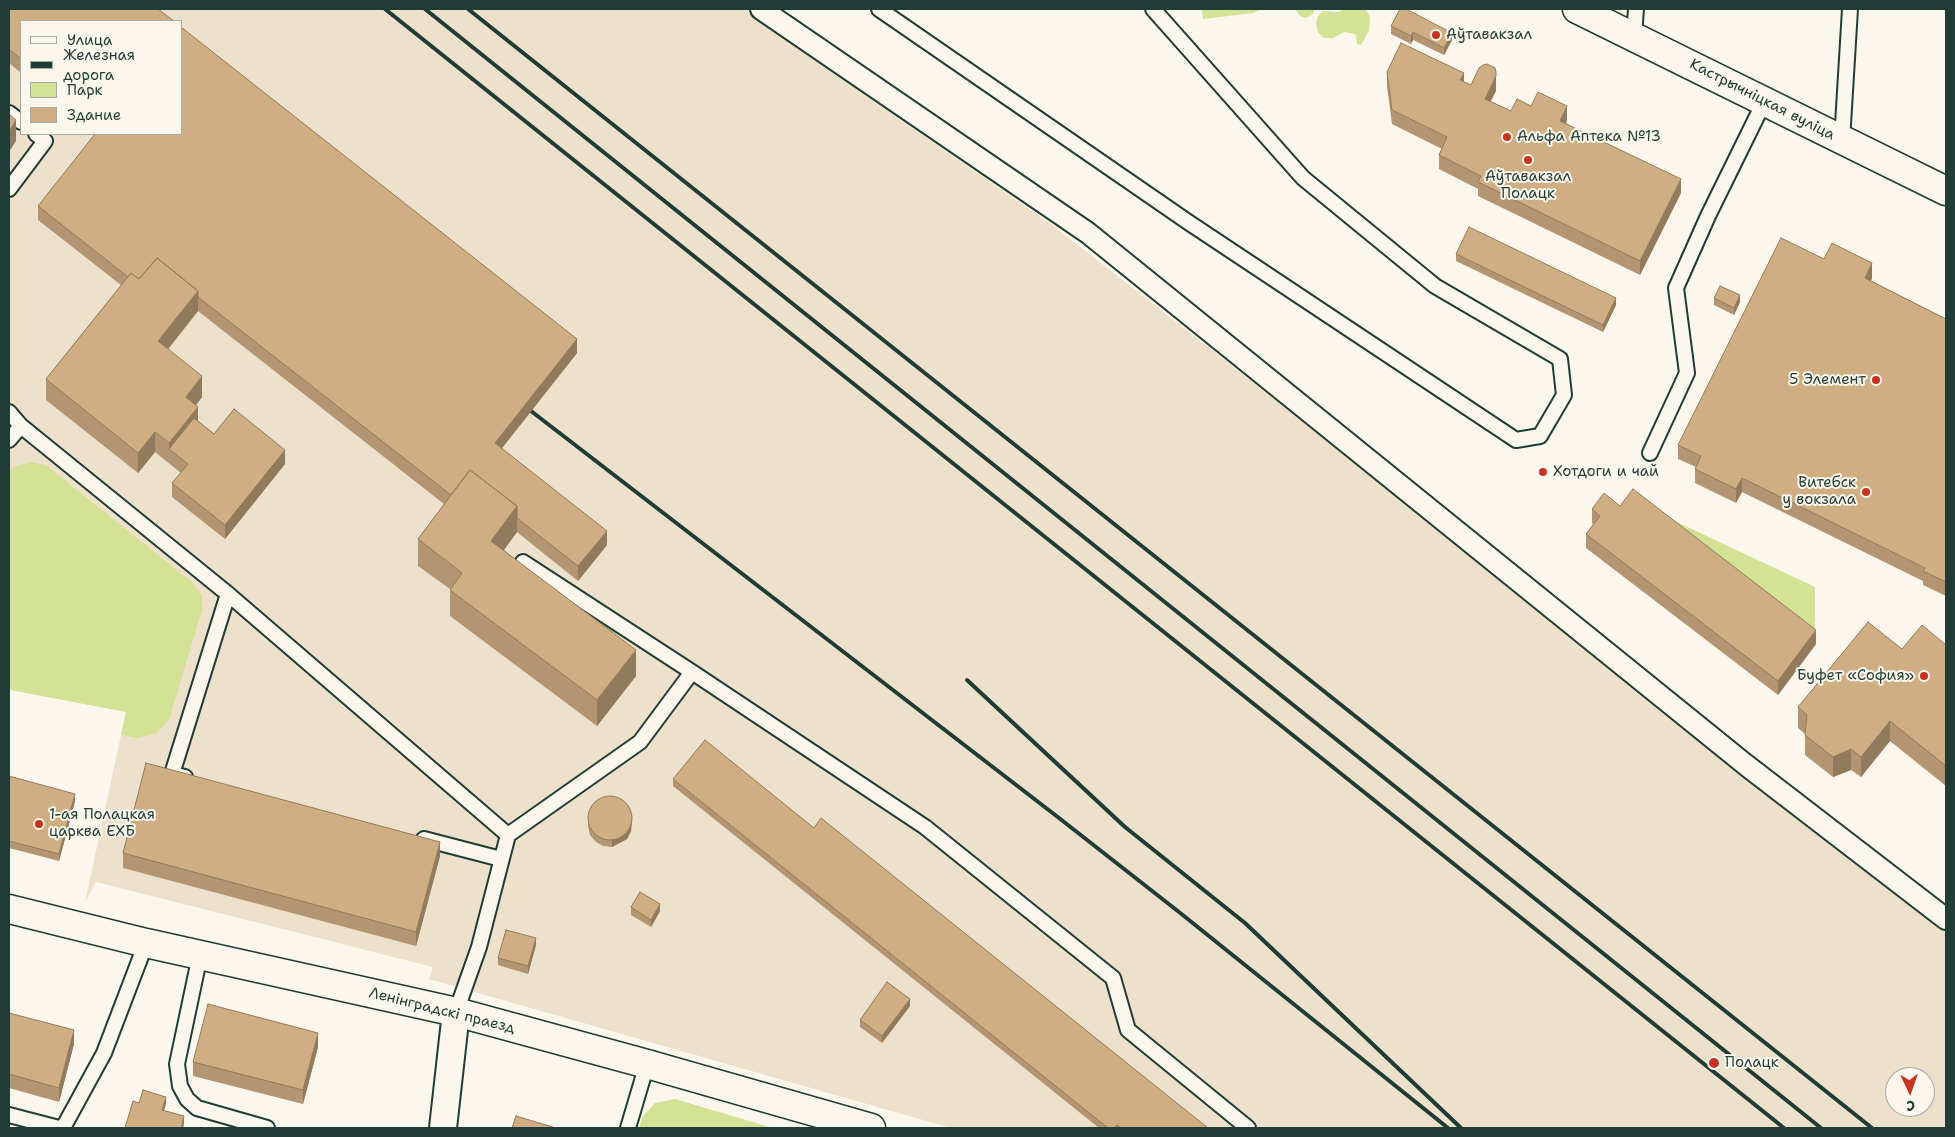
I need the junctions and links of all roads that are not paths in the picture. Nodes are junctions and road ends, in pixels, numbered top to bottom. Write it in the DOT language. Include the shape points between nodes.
graph roads {
  1 [pos="761,9"];
  2 [pos="879,9"];
  3 [pos="1154,9"];
  4 [pos="1578,9"];
  5 [pos="1636,9"];
  6 [pos="1850,9"];
  7 [pos="1634,36"];
  8 [pos="1765,100"];
  9 [pos="9,113"];
  10 [pos="20,121"];
  11 [pos="37,135"];
  12 [pos="1842,140"];
  13 [pos="9,189"];
  14 [pos="1946,191"];
  15 [pos="9,412"];
  16 [pos="22,426"];
  17 [pos="9,440"];
  18 [pos="1650,453"];
  19 [pos="523,562"];
  20 [pos="228,594"];
  21 [pos="692,672"];
  22 [pos="200,781"];
  23 [pos="508,834"];
  24 [pos="407,835"];
  25 [pos="501,860"];
  26 [pos="9,909"];
  27 [pos="1946,919"];
  28 [pos="146,943"];
  29 [pos="200,955"];
  30 [pos="456,1012"];
  31 [pos="647,1064"];
  32 [pos="9,1115"];
  33 [pos="59,1128"];
  34 [pos="63,1128"];
  35 [pos="267,1128"];
  36 [pos="443,1128"];
  37 [pos="628,1128"];
  38 [pos="871,1128"];
  39 [pos="1248,1128"];
  1 -- 27 [label="street" via="1088,233 1746,765"];
  2 -- 3 [label="lane" via="1188,222 1516,440 1540,436 1564,395 1560,359 1435,286 1303,178"];
  4 -- 7 [label="street, Кастрычніцкая вуліца"];
  5 -- 7 [label="lane"];
  6 -- 12 [label="lane"];
  7 -- 8 [label="street, Кастрычніцкая вуліца"];
  8 -- 12 [label="street, Кастрычніцкая вуліца"];
  8 -- 18 [label="lane" via="1676,288 1687,373"];
  9 -- 10 [label="lane"];
  11 -- 13 [label="lane" via="45,141"];
  12 -- 14 [label="street, Кастрычніцкая вуліца"];
  15 -- 16 [label="lane"];
  16 -- 17 [label="lane"];
  16 -- 20 [label="lane"];
  19 -- 21 [label="lane"];
  20 -- 22 [label="lane" via="172,774"];
  20 -- 23 [label="lane"];
  21 -- 23 [label="lane" via="640,742"];
  21 -- 39 [label="lane" via="925,827 1113,978 1128,1030"];
  23 -- 25 [label="lane"];
  24 -- 25 [label="lane"];
  25 -- 30 [label="lane" via="479,947"];
  26 -- 28 [label="street, Ленінградскі праезд"];
  28 -- 29 [label="street, Ленінградскі праезд"];
  28 -- 34 [label="lane" via="104,1053"];
  29 -- 30 [label="street, Ленінградскі праезд"];
  29 -- 35 [label="lane" via="177,1064 180,1086 196,1108"];
  30 -- 31 [label="street, Ленінградскі праезд"];
  30 -- 36 [label="street"];
  31 -- 37 [label="lane"];
  31 -- 38 [label="street, Ленінградскі праезд"];
  32 -- 33 [label="lane"];
}
